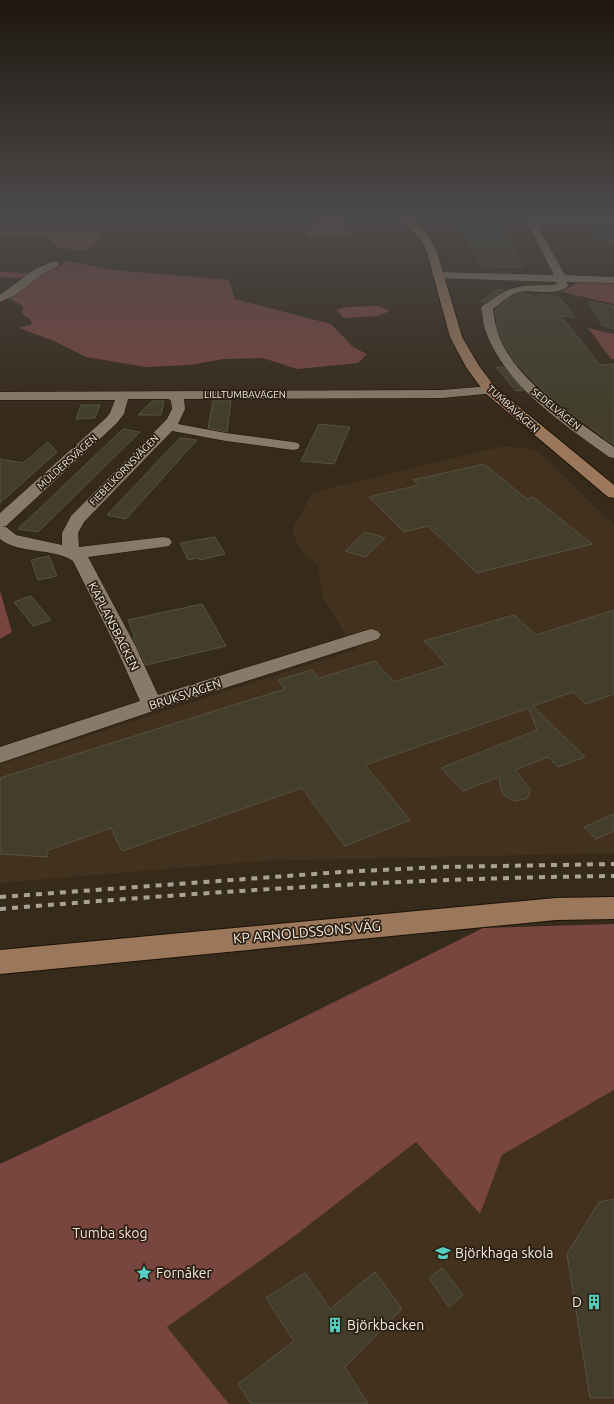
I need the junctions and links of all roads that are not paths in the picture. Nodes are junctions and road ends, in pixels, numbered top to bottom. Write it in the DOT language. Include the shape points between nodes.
graph roads {
  1 [pos="27,282"];
  2 [pos="439,282"];
  3 [pos="562,282"];
  4 [pos="0,299"];
  5 [pos="490,390"];
  6 [pos="123,395"];
  7 [pos="171,395"];
  8 [pos="0,396"];
  9 [pos="169,426"];
  10 [pos="293,446"];
  11 [pos="614,454"];
  12 [pos="599,481"];
  13 [pos="614,490"];
  14 [pos="614,493"];
  15 [pos="0,522"];
  16 [pos="0,531"];
  17 [pos="163,542"];
  18 [pos="71,552"];
  19 [pos="371,635"];
  20 [pos="152,704"];
  21 [pos="0,754"];
  22 [pos="614,908"];
  23 [pos="0,962"];
  1 -- 4 [label="street"];
  2 -- 5 [label="main road, TUMBAVÄGEN" via="456,336 473,367"];
  3 -- 11 [label="street, SEDELVÄGEN" via="564,285 561,287 514,290 487,308 487,321 493,338 505,358 535,394"];
  5 -- 7 [label="street, LILLTUMBAVÄGEN" via="442,394"];
  5 -- 12 [label="main road, TUMBAVÄGEN"];
  6 -- 7 [label="street, LILLTUMBAVÄGEN"];
  6 -- 8 [label="street, LILLTUMBAVÄGEN"];
  6 -- 15 [label="street, MÜLDERSVÄGEN" via="112,421"];
  7 -- 9 [label="street, FIEBELKORNSVÄGEN" via="177,397 179,404 176,417"];
  9 -- 10 [label="street" via="226,438"];
  9 -- 18 [label="street, FIEBELKORNSVÄGEN" via="77,520 70,533"];
  12 -- 13 [label="main road, TUMBAVÄGEN"];
  12 -- 14 [label="main road, TUMBAVÄGEN"];
  16 -- 18 [label="street" via="10,539 22,543"];
  17 -- 18 [label="street"];
  18 -- 20 [label="street, KAPLANSBACKEN" via="80,558"];
  19 -- 20 [label="street, BRUKSVÄGEN"];
  20 -- 21 [label="street, BRUKSVÄGEN"];
  22 -- 23 [label="main road, KP ARNOLDSSONS VÄG" via="556,909"];
}
